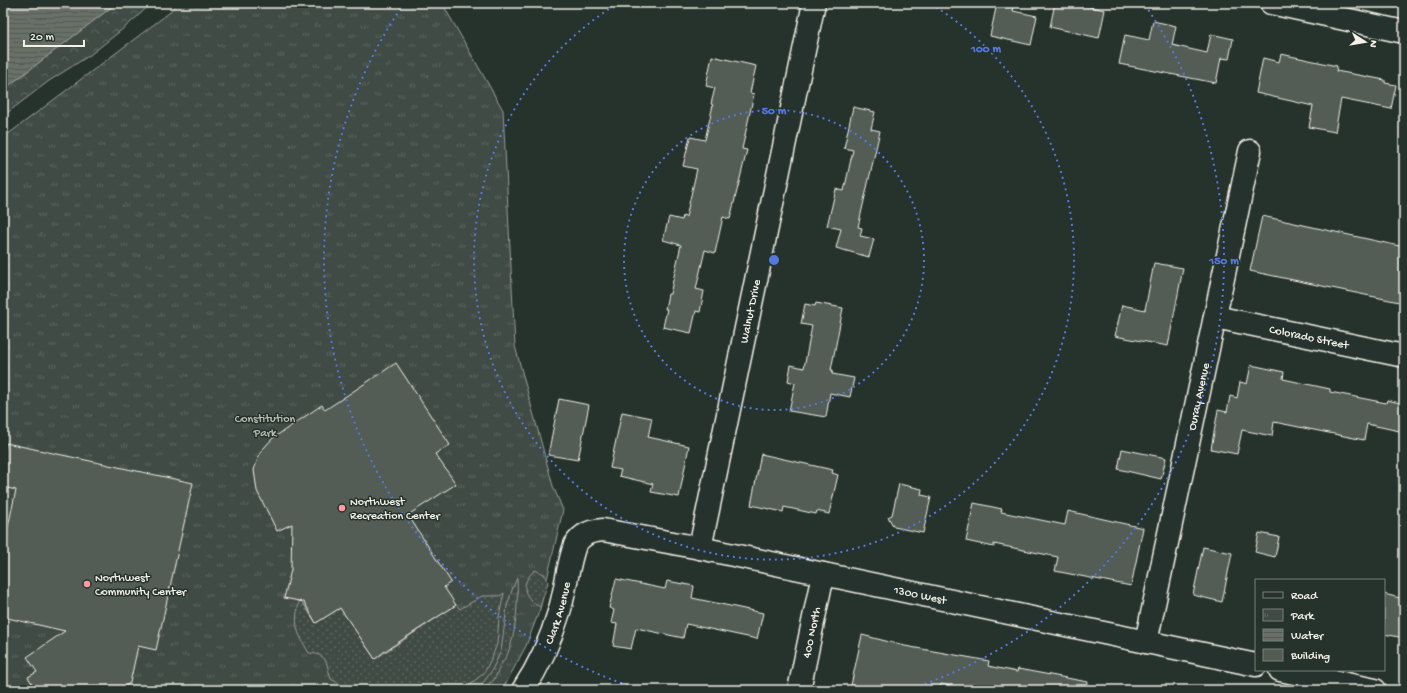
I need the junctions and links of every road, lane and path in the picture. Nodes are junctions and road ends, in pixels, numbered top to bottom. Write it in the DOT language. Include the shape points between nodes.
graph roads {
  1 [pos="814,3"];
  2 [pos="1271,3"];
  3 [pos="1404,32"];
  4 [pos="1250,151"];
  5 [pos="1215,316"];
  6 [pos="1404,356"];
  7 [pos="584,534"];
  8 [pos="700,548"];
  9 [pos="823,574"];
  10 [pos="1146,642"];
  11 [pos="1255,665"];
  12 [pos="1285,671"];
  13 [pos="523,690"];
  14 [pos="799,690"];
  15 [pos="1375,690"];
  1 -- 8 [label="street, Walnut Drive"];
  2 -- 3 [label="street"];
  4 -- 5 [label="street, Ouray Avenue"];
  5 -- 6 [label="street, Colorado Street"];
  5 -- 10 [label="street, Ouray Avenue"];
  7 -- 8 [label="street, 1300 West" via="594,530 613,531"];
  7 -- 13 [label="street, Clark Avenue" via="572,553 559,612 547,647"];
  8 -- 9 [label="street, 1300 West"];
  9 -- 10 [label="street, 1300 West"];
  9 -- 14 [label="street, 400 North"];
  10 -- 11 [label="street, 1300 West"];
  12 -- 15 [label="street"];
}
